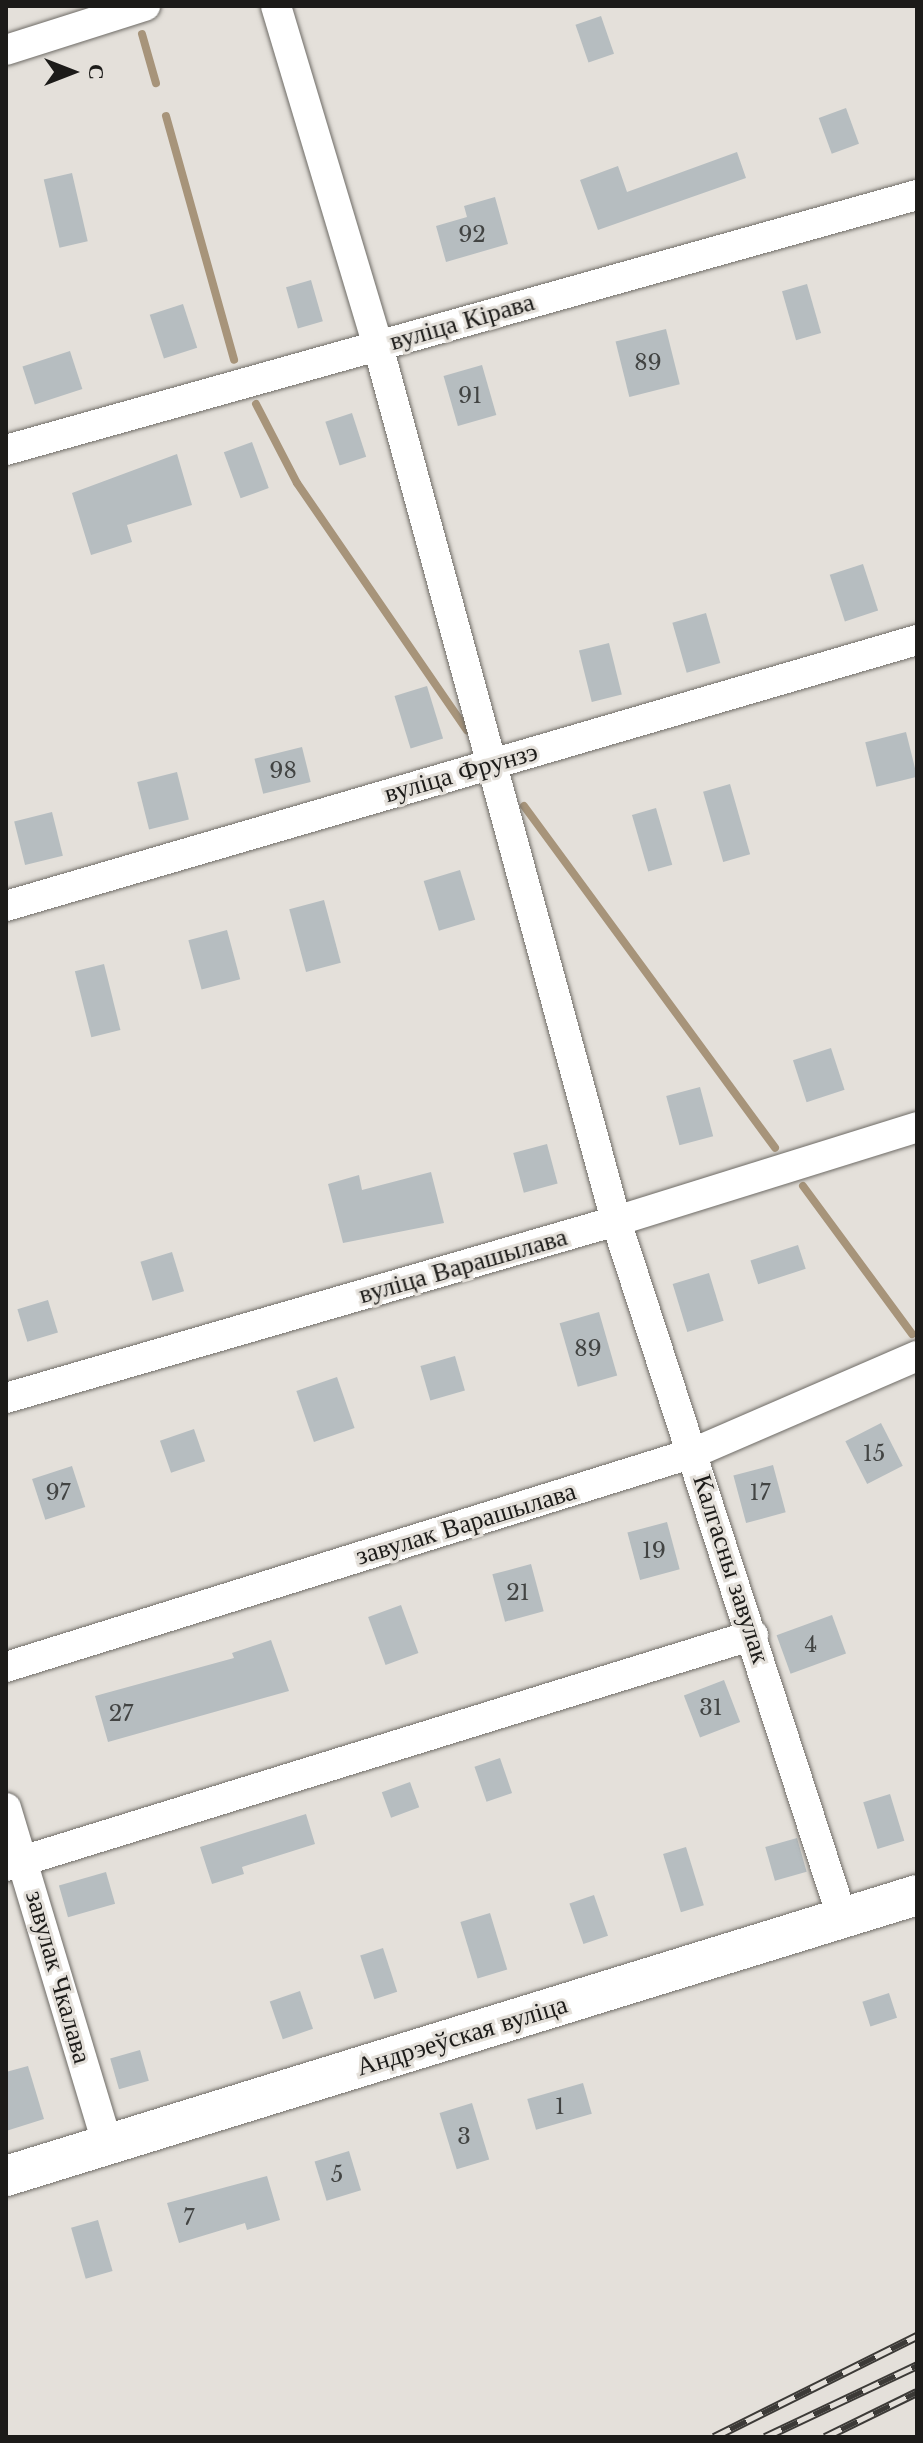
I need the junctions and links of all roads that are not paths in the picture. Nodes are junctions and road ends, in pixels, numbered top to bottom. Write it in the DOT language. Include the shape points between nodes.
graph roads {
  1 [pos="145,6"];
  2 [pos="276,6"];
  3 [pos="6,50"];
  4 [pos="917,195"];
  5 [pos="378,346"];
  6 [pos="6,450"];
  7 [pos="917,640"];
  8 [pos="494,764"];
  9 [pos="6,906"];
  10 [pos="917,1127"];
  11 [pos="616,1221"];
  12 [pos="917,1356"];
  13 [pos="6,1398"];
  14 [pos="693,1453"];
  15 [pos="753,1635"];
  16 [pos="6,1667"];
  17 [pos="6,1808"];
  18 [pos="15,1863"];
  19 [pos="917,1895"];
  20 [pos="842,1917"];
  21 [pos="108,2146"];
  22 [pos="6,2176"];
  1 -- 3 [label="street"];
  2 -- 5 [label="street, Калгасны завулак"];
  4 -- 5 [label="street, вуліца Кірава"];
  5 -- 6 [label="street, вуліца Кірава"];
  5 -- 8 [label="street, Калгасны завулак"];
  7 -- 8 [label="street, вуліца Фрунзэ"];
  8 -- 9 [label="street, вуліца Фрунзэ"];
  8 -- 11 [label="street, Калгасны завулак"];
  10 -- 11 [label="street, вуліца Варашылава"];
  11 -- 13 [label="street, вуліца Варашылава"];
  11 -- 14 [label="street, Калгасны завулак"];
  12 -- 14 [label="street, завулак Варашылава"];
  14 -- 15 [label="street, Калгасны завулак"];
  14 -- 16 [label="street, завулак Варашылава"];
  15 -- 18 [label="street"];
  15 -- 20 [label="street, Калгасны завулак"];
  17 -- 18 [label="street, завулак Чкалава"];
  18 -- 21 [label="street, завулак Чкалава"];
  19 -- 20 [label="main road, Андрэеўская вуліца"];
  20 -- 21 [label="main road, Андрэеўская вуліца"];
  21 -- 22 [label="main road, Андрэеўская вуліца"];
}
